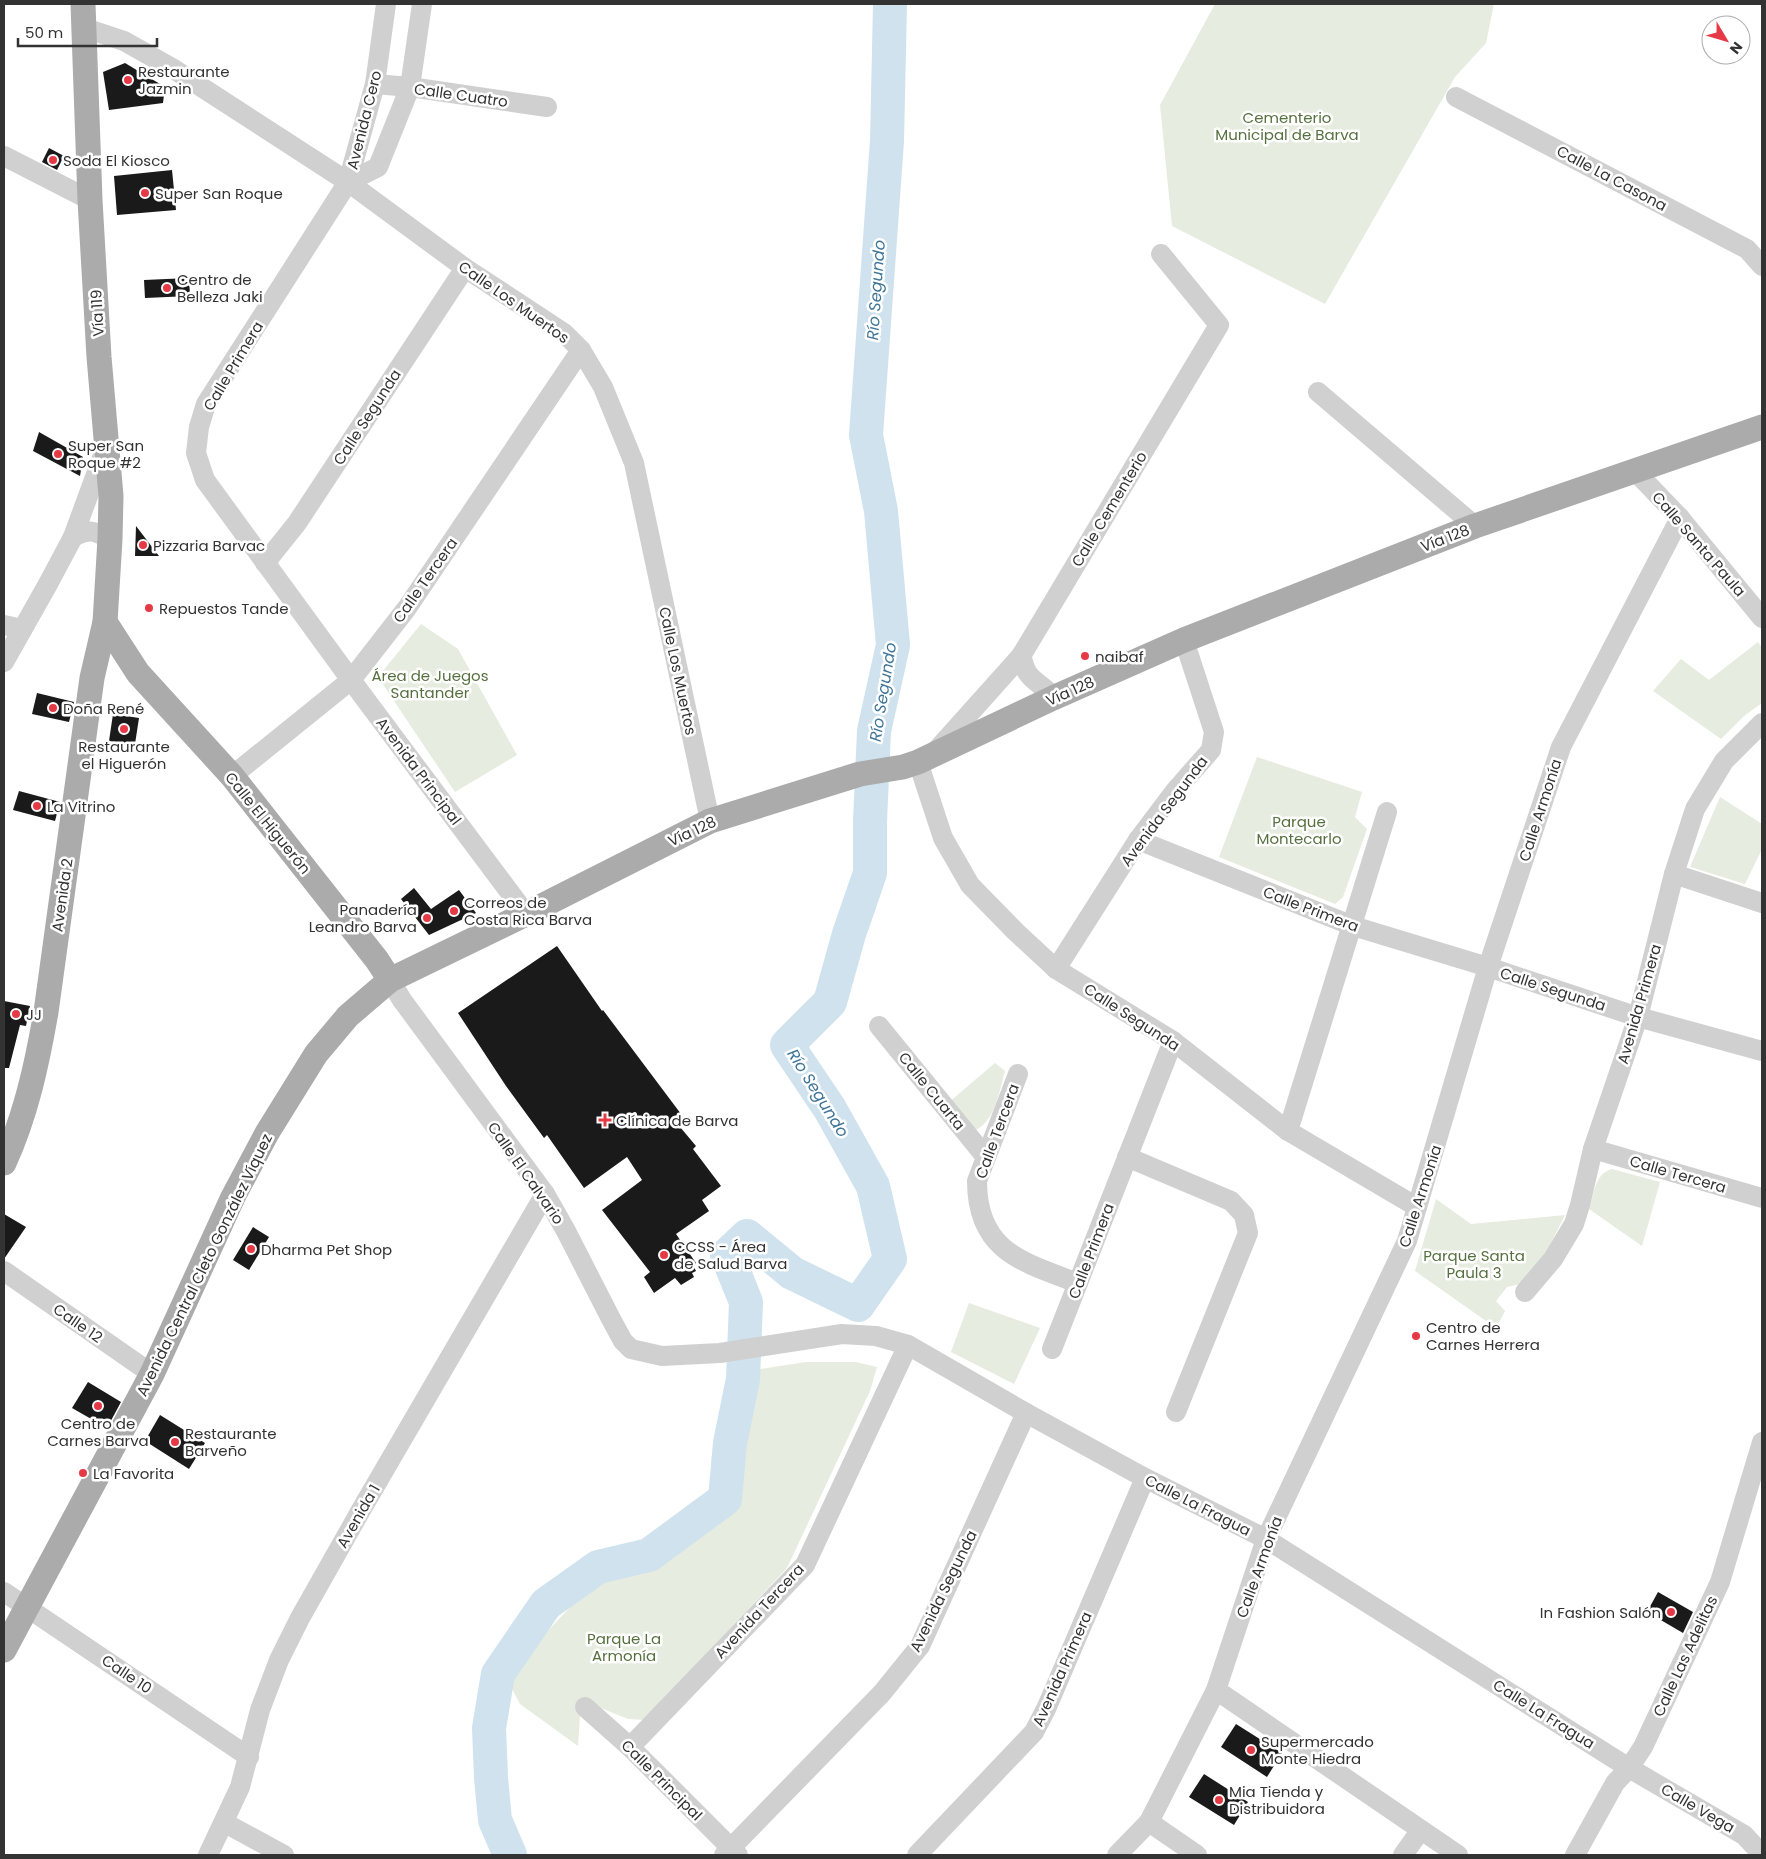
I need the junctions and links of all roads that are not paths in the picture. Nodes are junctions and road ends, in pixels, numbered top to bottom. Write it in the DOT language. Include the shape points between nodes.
graph roads {
  1 [pos="386,4"];
  2 [pos="422,4"];
  3 [pos="82,16"];
  4 [pos="375,84"];
  5 [pos="410,87"];
  6 [pos="1456,97"];
  7 [pos="547,107"];
  8 [pos="4,156"];
  9 [pos="348,182"];
  10 [pos="90,200"];
  11 [pos="1161,254"];
  12 [pos="1762,266"];
  13 [pos="465,268"];
  14 [pos="581,350"];
  15 [pos="1318,392"];
  16 [pos="1762,427"];
  17 [pos="106,446"];
  18 [pos="196,453"];
  19 [pos="1635,471"];
  20 [pos="1680,518"];
  21 [pos="1475,526"];
  22 [pos="73,537"];
  23 [pos="110,539"];
  24 [pos="265,563"];
  25 [pos="1762,618"];
  26 [pos="105,622"];
  27 [pos="13,627"];
  28 [pos="1184,640"];
  29 [pos="1021,656"];
  30 [pos="4,662"];
  31 [pos="138,673"];
  32 [pos="92,678"];
  33 [pos="351,680"];
  34 [pos="1053,698"];
  35 [pos="1762,723"];
  36 [pos="918,762"];
  37 [pos="232,776"];
  38 [pos="1387,812"];
  39 [pos="710,821"];
  40 [pos="1138,840"];
  41 [pos="1674,874"];
  42 [pos="1762,903"];
  43 [pos="526,914"];
  44 [pos="1352,926"];
  45 [pos="1488,967"];
  46 [pos="1056,969"];
  47 [pos="390,980"];
  48 [pos="1638,1017"];
  49 [pos="878,1026"];
  50 [pos="1173,1041"];
  51 [pos="1762,1051"];
  52 [pos="1018,1074"];
  53 [pos="1288,1132"];
  54 [pos="1593,1149"];
  55 [pos="985,1156"];
  56 [pos="1127,1157"];
  57 [pos="4,1163"];
  58 [pos="545,1194"];
  59 [pos="1762,1198"];
  60 [pos="1417,1207"];
  61 [pos="4,1272"];
  62 [pos="1078,1283"];
  63 [pos="1525,1292"];
  64 [pos="908,1345"];
  65 [pos="766,1346"];
  66 [pos="1052,1349"];
  67 [pos="152,1374"];
  68 [pos="1176,1412"];
  69 [pos="1026,1413"];
  70 [pos="1762,1442"];
  71 [pos="1145,1478"];
  72 [pos="1266,1539"];
  73 [pos="4,1592"];
  74 [pos="27,1607"];
  75 [pos="4,1650"];
  76 [pos="1216,1690"];
  77 [pos="585,1707"];
  78 [pos="630,1747"];
  79 [pos="249,1757"];
  80 [pos="1630,1768"];
  81 [pos="224,1822"];
  82 [pos="1149,1822"];
  83 [pos="1420,1831"];
  84 [pos="730,1853"];
  85 [pos="1762,1854"];
  86 [pos="208,1855"];
  87 [pos="284,1855"];
  88 [pos="917,1855"];
  89 [pos="1117,1855"];
  90 [pos="1197,1855"];
  91 [pos="1403,1855"];
  92 [pos="1458,1855"];
  93 [pos="1575,1855"];
  1 -- 4 [label="street, Avenida Cero"];
  2 -- 5 [label="street, Avenida Cero"];
  3 -- 9 [label="street, Calle Los Muertos" via="172,68"];
  3 -- 10 [label="main road, Vía 119"];
  4 -- 5 [label="street, Calle Cuatro"];
  4 -- 9 [label="street, Avenida Cero"];
  5 -- 7 [label="street, Calle Cuatro"];
  5 -- 9 [label="street, Avenida Cero" via="378,167"];
  6 -- 12 [label="street, Calle La Casona" via="1747,249"];
  8 -- 10 [label="street"];
  9 -- 13 [label="street, Calle Los Muertos"];
  9 -- 18 [label="street, Calle Primera" via="206,404"];
  10 -- 17 [label="main road, Vía 119"];
  11 -- 29 [label="street, Calle Cementerio" via="1219,325"];
  13 -- 14 [label="street, Calle Los Muertos" via="564,333"];
  13 -- 24 [label="street, Calle Segunda" via="297,523"];
  14 -- 33 [label="street, Calle Tercera" via="407,608"];
  14 -- 39 [label="street, Calle Los Muertos" via="603,387 634,463"];
  15 -- 21 [label="street"];
  16 -- 19 [label="main road, Vía 128"];
  17 -- 22 [label="street"];
  17 -- 23 [label="main road, Vía 119" via="111,496"];
  18 -- 24 [label="street, Avenida Principal" via="205,480"];
  19 -- 20 [label="street, Calle Santa Paula"];
  19 -- 21 [label="main road, Vía 128"];
  20 -- 25 [label="street, Calle Santa Paula"];
  20 -- 45 [label="street, Calle Armonía" via="1561,747"];
  21 -- 28 [label="main road, Vía 128"];
  22 -- 23 [label="street" via="87,531"];
  22 -- 27 [label="street" via="48,584"];
  23 -- 26 [label="main road, Vía 119"];
  24 -- 33 [label="street, Avenida Principal"];
  26 -- 31 [label="main road, Calle El Higuerón"];
  26 -- 32 [label="main road, Avenida 2"];
  27 -- 30 [label="street"];
  28 -- 34 [label="main road, Vía 128"];
  28 -- 40 [label="street, Avenida Segunda" via="1214,732 1211,750"];
  29 -- 34 [label="street" via="1027,672"];
  29 -- 36 [label="street, Calle Cementerio"];
  31 -- 32 [label="main road, Calle El Higuerón" via="121,661 110,660"];
  31 -- 37 [label="main road, Calle El Higuerón"];
  32 -- 57 [label="main road, Avenida 2" via="37,1066"];
  33 -- 37 [label="street, Calle Tercera"];
  33 -- 43 [label="street, Avenida Principal"];
  34 -- 36 [label="main road, Vía 128"];
  35 -- 41 [label="street, Avenida Primera" via="1724,760 1695,809"];
  36 -- 39 [label="main road, Vía 128" via="860,774"];
  36 -- 46 [label="street, Calle Segunda" via="943,838 970,885"];
  37 -- 47 [label="main road, Calle El Higuerón"];
  38 -- 44 [label="street"];
  39 -- 43 [label="main road, Vía 128"];
  40 -- 44 [label="street, Calle Primera"];
  40 -- 46 [label="street, Avenida Segunda"];
  41 -- 42 [label="street"];
  41 -- 48 [label="street, Avenida Primera"];
  43 -- 47 [label="main road, Vía 128"];
  44 -- 45 [label="street, Calle Primera"];
  44 -- 53 [label="street"];
  45 -- 48 [label="street, Calle Segunda"];
  45 -- 60 [label="street, Calle Armonía"];
  46 -- 50 [label="street, Calle Segunda"];
  47 -- 58 [label="street, Calle El Calvario"];
  47 -- 67 [label="main road, Avenida Central Cleto González Víquez" via="348,1016 316,1054 267,1133 233,1197"];
  48 -- 51 [label="street, Calle Segunda"];
  48 -- 54 [label="street, Avenida Primera"];
  49 -- 55 [label="street, Calle Cuarta"];
  50 -- 53 [label="street, Calle Segunda"];
  50 -- 56 [label="street, Calle Primera"];
  52 -- 55 [label="street, Calle Tercera"];
  53 -- 60 [label="street, Calle Segunda"];
  54 -- 59 [label="street, Calle Tercera"];
  54 -- 63 [label="street, Avenida Primera" via="1574,1224 1553,1259"];
  55 -- 62 [label="street, Calle Tercera" via="977,1181 977,1199 980,1214 990,1232 1004,1249 1024,1262"];
  56 -- 62 [label="street, Calle Primera"];
  56 -- 68 [label="street" via="1231,1201 1244,1215 1248,1233"];
  58 -- 65 [label="street, Calle El Calvario" via="623,1341 631,1349 662,1356 720,1353"];
  58 -- 79 [label="street, Avenida 1" via="300,1618 279,1660 260,1710"];
  60 -- 72 [label="street, Calle Armonía" via="1407,1241"];
  61 -- 67 [label="street, Calle 12"];
  62 -- 66 [label="street, Calle Primera"];
  64 -- 65 [label="street, Calle La Fragua" via="876,1336 842,1334"];
  64 -- 69 [label="street, Calle La Fragua"];
  64 -- 78 [label="street, Avenida Tercera" via="805,1565"];
  67 -- 74 [label="main road, Avenida Central Cleto González Víquez"];
  69 -- 71 [label="street, Calle La Fragua"];
  69 -- 84 [label="street, Avenida Segunda" via="920,1646 882,1693"];
  70 -- 80 [label="street, Calle Las Adelitas" via="1720,1582 1643,1747"];
  71 -- 72 [label="street, Calle La Fragua"];
  71 -- 88 [label="street, Avenida Primera" via="1034,1732"];
  72 -- 76 [label="street, Calle Armonía"];
  72 -- 80 [label="street, Calle La Fragua"];
  73 -- 74 [label="street, Calle 10"];
  74 -- 75 [label="main road, Avenida Central Cleto González Víquez"];
  74 -- 79 [label="street, Calle 10"];
  76 -- 82 [label="street, Calle Armonía"];
  76 -- 83 [label="street"];
  77 -- 78 [label="street, Calle Principal"];
  78 -- 84 [label="street, Calle Principal"];
  79 -- 81 [label="street, Avenida 1"];
  80 -- 85 [label="street, Calle Vega" via="1744,1835"];
  80 -- 93 [label="street, Calle Las Adelitas" via="1615,1783"];
  81 -- 86 [label="street, Avenida 1"];
  81 -- 87 [label="street"];
  82 -- 89 [label="street, Calle Armonía"];
  82 -- 90 [label="street"];
  83 -- 91 [label="street"];
  83 -- 92 [label="street"];
}
